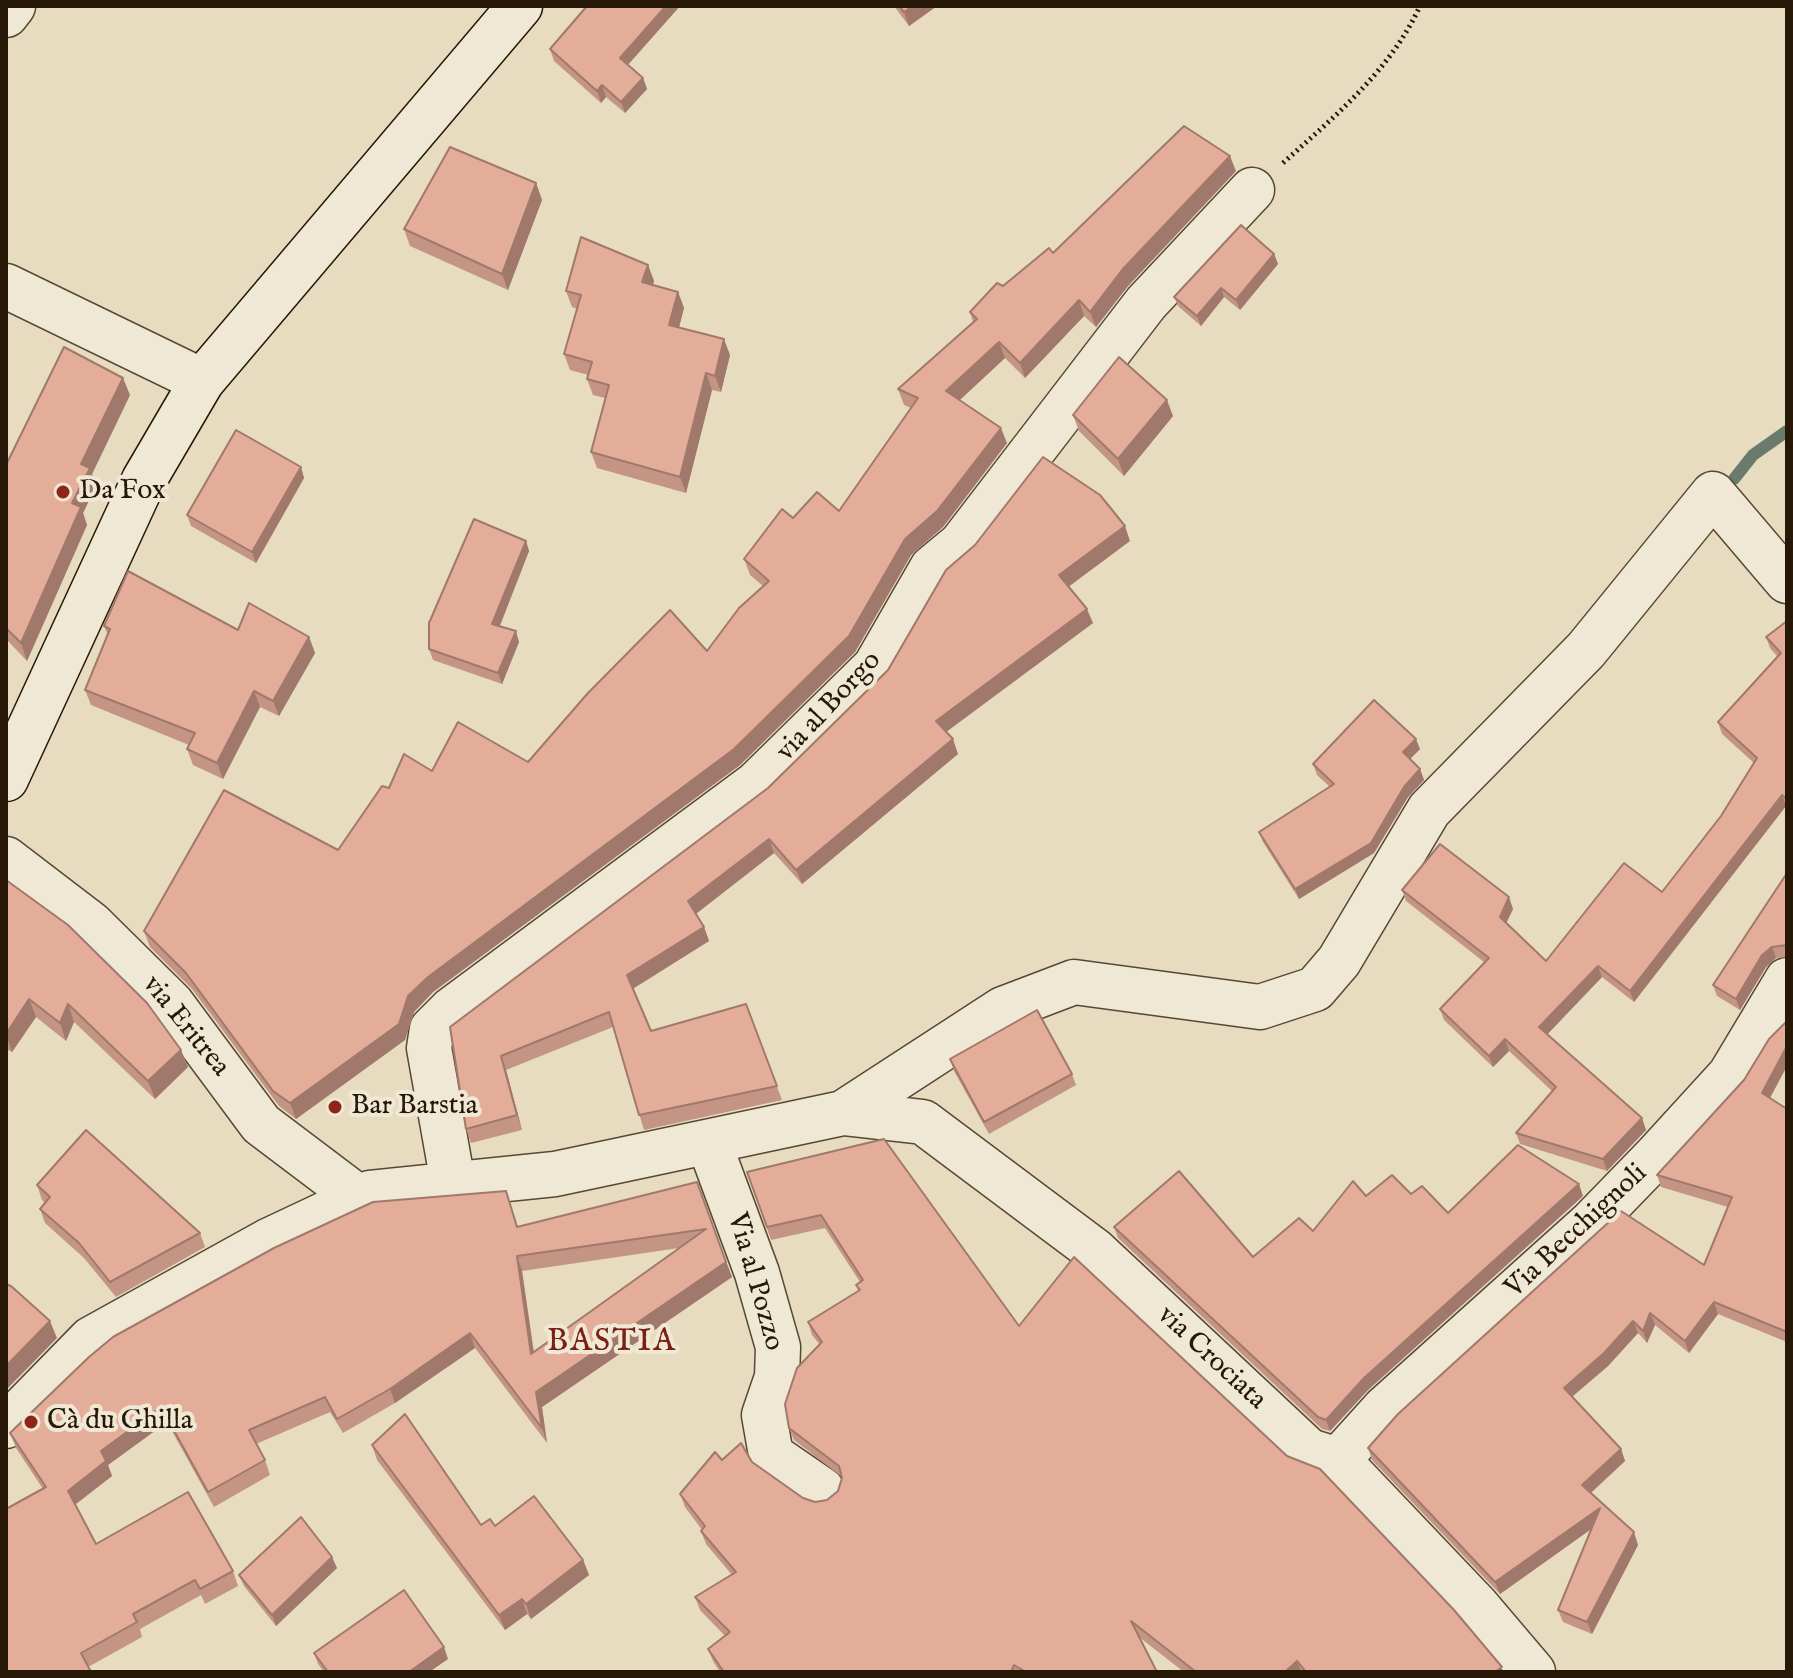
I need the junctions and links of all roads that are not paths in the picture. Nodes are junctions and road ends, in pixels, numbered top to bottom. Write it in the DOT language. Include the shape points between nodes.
graph roads {
  1 [pos="13,6"];
  2 [pos="520,6"];
  3 [pos="6,15"];
  4 [pos="1252,190"];
  5 [pos="6,286"];
  6 [pos="202,381"];
  7 [pos="1787,581"];
  8 [pos="6,779"];
  9 [pos="6,859"];
  10 [pos="1787,980"];
  11 [pos="843,1113"];
  12 [pos="709,1143"];
  13 [pos="453,1183"];
  14 [pos="359,1198"];
  15 [pos="6,1426"];
  16 [pos="1338,1460"];
  17 [pos="822,1490"];
  18 [pos="1533,1672"];
  1 -- 3 [label="street"];
  2 -- 6 [label="street"];
  4 -- 13 [label="street, via al Borgo" via="1146,303 961,544 932,568 875,667 756,784 432,1029 429,1048"];
  5 -- 6 [label="street"];
  6 -- 8 [label="street" via="144,480"];
  7 -- 11 [label="street" via="1713,494 1586,650 1429,810 1339,961 1315,989 1260,1007 1074,982 1003,1009"];
  9 -- 14 [label="street, via Eritrea" via="91,924 172,1004 261,1124"];
  10 -- 16 [label="street, Via Becchignoli" via="1730,1075 1656,1156 1591,1223 1385,1408"];
  11 -- 12 [label="street"];
  11 -- 16 [label="street, via Crociata" via="923,1122 1094,1250 1309,1451"];
  12 -- 13 [label="street" via="555,1174"];
  12 -- 17 [label="street, Via al Pozzo" via="778,1347 777,1377 764,1415 771,1455"];
  13 -- 14 [label="street"];
  14 -- 15 [label="street" via="268,1241 91,1339"];
  16 -- 18 [label="street, via Crociata"];
}
